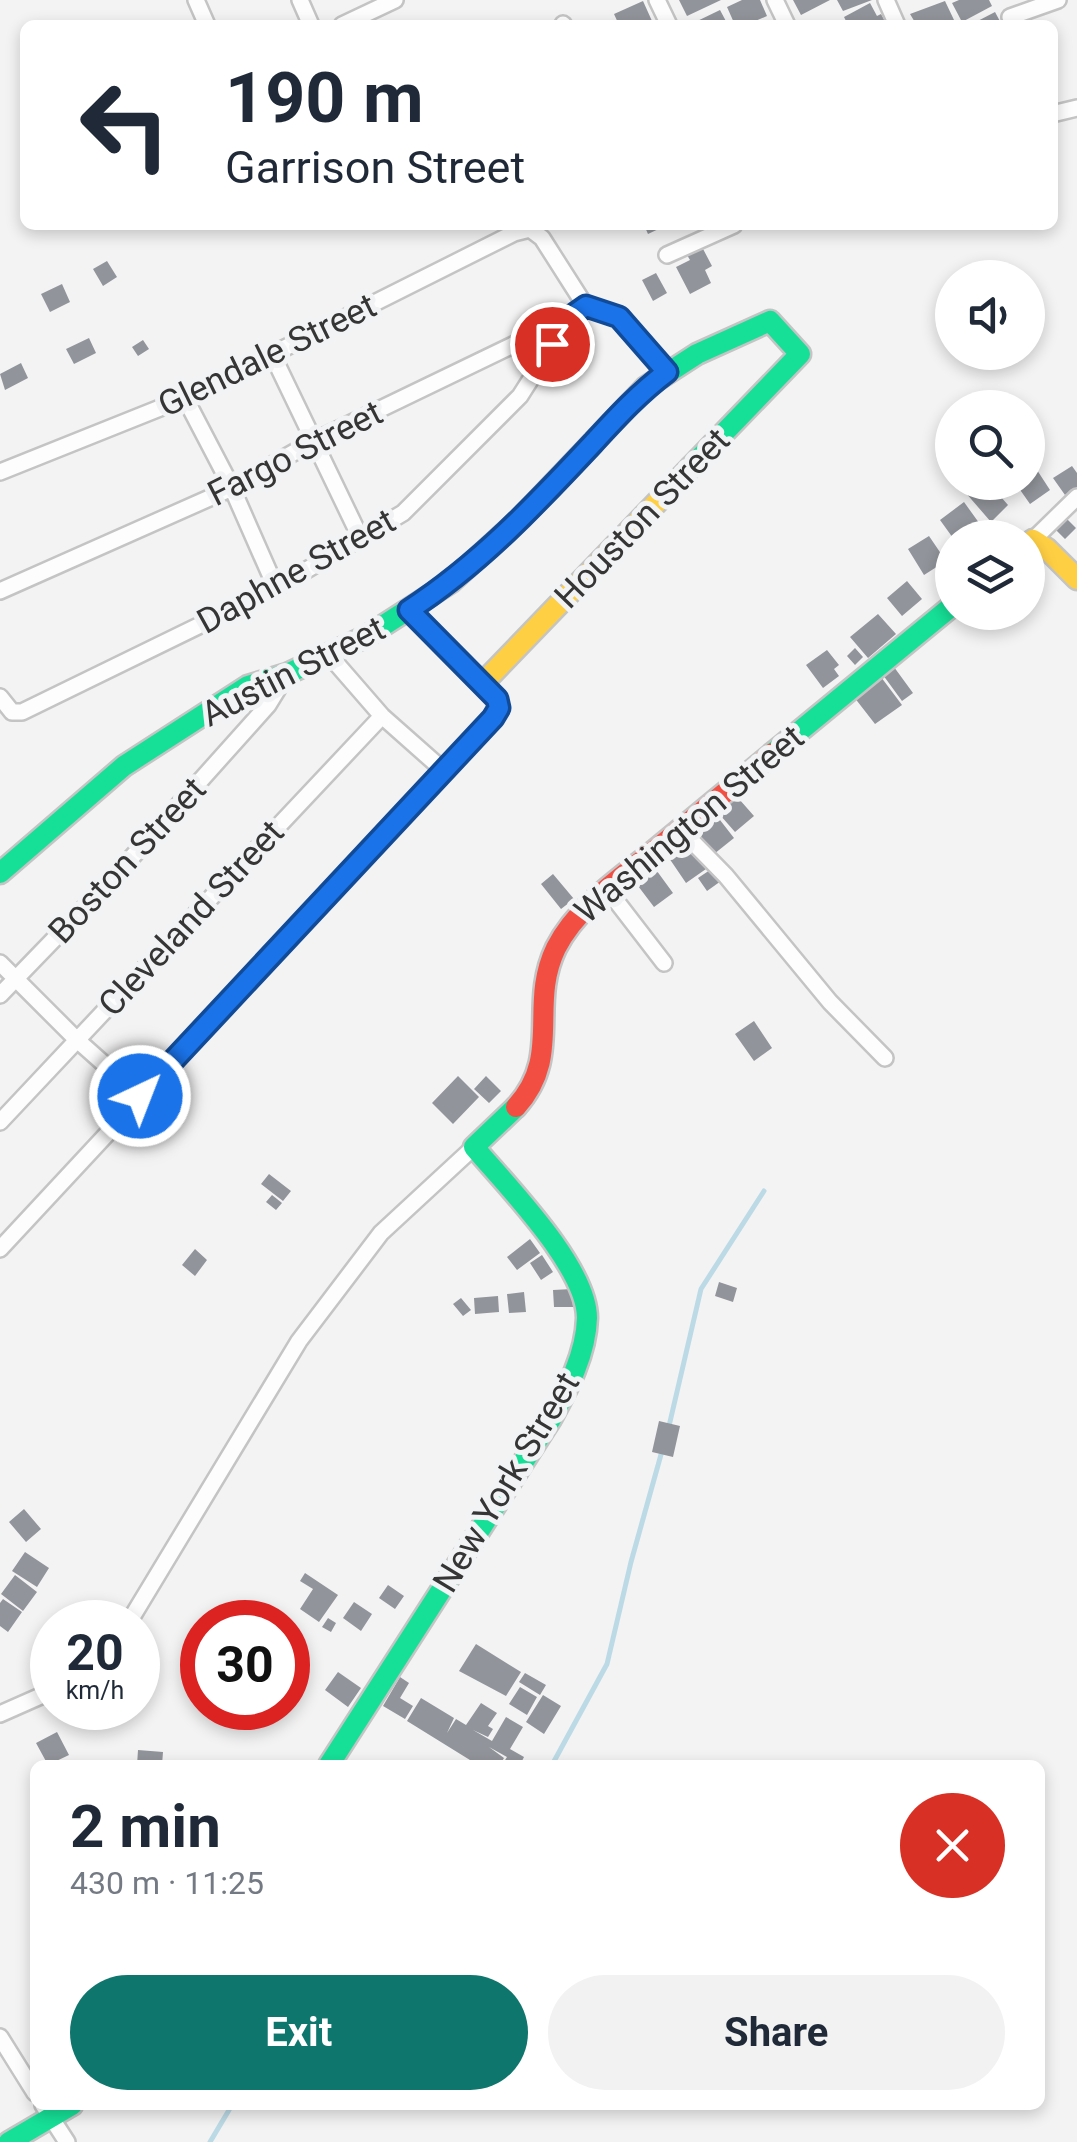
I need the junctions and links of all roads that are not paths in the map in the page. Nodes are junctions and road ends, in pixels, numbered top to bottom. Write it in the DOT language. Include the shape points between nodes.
graph roads {
  1 [pos="396,0"];
  2 [pos="1058,0"];
  3 [pos="353,20"];
  4 [pos="1014,20"];
  5 [pos="526,230"];
  6 [pos="531,230"];
  7 [pos="723,230"];
  8 [pos="667,255"];
  9 [pos="586,306"];
  10 [pos="569,318"];
  11 [pos="770,321"];
  12 [pos="273,356"];
  13 [pos="667,372"];
  14 [pos="185,398"];
  15 [pos="312,442"];
  16 [pos="0,472"];
  17 [pos="232,488"];
  18 [pos="1077,497"];
  19 [pos="1045,528"];
  20 [pos="361,540"];
  21 [pos="1045,548"];
  22 [pos="1077,579"];
  23 [pos="276,588"];
  24 [pos="0,591"];
  25 [pos="409,610"];
  26 [pos="935,620"];
  27 [pos="329,655"];
  28 [pos="287,674"];
  29 [pos="483,683"];
  30 [pos="0,698"];
  31 [pos="382,716"];
  32 [pos="443,770"];
  33 [pos="680,829"];
  34 [pos="0,873"];
  35 [pos="607,889"];
  36 [pos="0,963"];
  37 [pos="664,963"];
  38 [pos="14,980"];
  39 [pos="0,995"];
  40 [pos="76,1040"];
  41 [pos="885,1058"];
  42 [pos="140,1096"];
  43 [pos="0,1122"];
  44 [pos="474,1146"];
  45 [pos="0,1248"];
  46 [pos="142,1600"];
  47 [pos="30,1701"];
  48 [pos="0,1714"];
  49 [pos="332,1760"];
  50 [pos="0,2037"];
  51 [pos="30,2085"];
  52 [pos="47,2112"];
  53 [pos="9,2142"];
  54 [pos="67,2142"];
  1 -- 3 [label="street"];
  2 -- 4 [label="street"];
  5 -- 12 [label="street, Glendale Street"];
  6 -- 9 [label="street, Glendale Street"];
  7 -- 8 [label="street"];
  9 -- 10 [label="street, Fargo Street"];
  9 -- 13 [label="street" via="619,317"];
  10 -- 15 [label="street, Fargo Street"];
  10 -- 20 [label="street, Daphne Street" via="520,396 403,513"];
  11 -- 13 [label="street, Austin Street"];
  11 -- 29 [label="street, Houston Street" via="800,354"];
  12 -- 14 [label="street, Glendale Street"];
  12 -- 15 [label="street"];
  13 -- 25 [label="street, Austin Street" via="487,552"];
  14 -- 16 [label="street, Glendale Street"];
  14 -- 17 [label="street"];
  15 -- 17 [label="street, Fargo Street"];
  15 -- 20 [label="street"];
  17 -- 23 [label="street"];
  17 -- 24 [label="street, Fargo Street"];
  18 -- 19 [label="street"];
  20 -- 23 [label="street, Daphne Street"];
  21 -- 22 [label="street"];
  23 -- 30 [label="street, Daphne Street" via="22,712 12,712"];
  25 -- 27 [label="street, Austin Street"];
  25 -- 29 [label="street"];
  26 -- 33 [label="street, Washington Street"];
  27 -- 28 [label="street, Austin Street"];
  27 -- 31 [label="street"];
  28 -- 34 [label="street, Austin Street" via="248,686 124,766"];
  28 -- 38 [label="street, Boston Street" via="268,705"];
  29 -- 32 [label="street" via="499,708"];
  31 -- 32 [label="street"];
  31 -- 40 [label="street, Cleveland Street"];
  32 -- 42 [label="street"];
  33 -- 35 [label="street, Washington Street"];
  33 -- 41 [label="street"];
  35 -- 37 [label="street"];
  35 -- 44 [label="street, Washington Street" via="568,924 551,955 536,1079"];
  36 -- 38 [label="street"];
  38 -- 39 [label="street, Boston Street"];
  38 -- 40 [label="street"];
  40 -- 42 [label="street"];
  40 -- 43 [label="street, Cleveland Street"];
  42 -- 45 [label="street"];
  44 -- 46 [label="street, Washington Street" via="381,1233 299,1342"];
  44 -- 49 [label="street, New York Street" via="573,1272 588,1312 582,1351 557,1407"];
  47 -- 48 [label="street"];
  50 -- 51 [label="street"];
  52 -- 53 [label="street"];
  52 -- 54 [label="street"];
}
